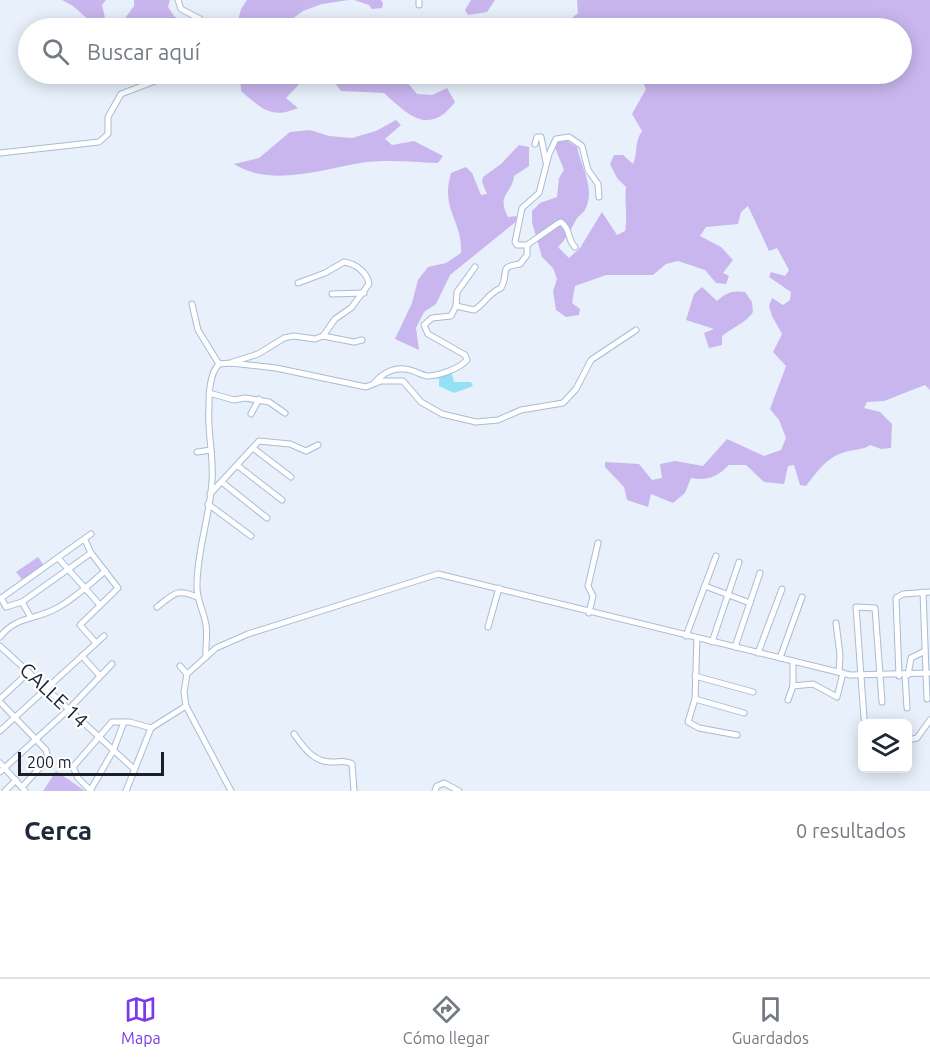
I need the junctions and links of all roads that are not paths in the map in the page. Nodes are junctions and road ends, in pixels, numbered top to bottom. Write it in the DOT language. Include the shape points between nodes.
graph roads {
  1 [pos="178,0"];
  2 [pos="198,18"];
  3 [pos="146,84"];
  4 [pos="535,144"];
  5 [pos="0,153"];
  6 [pos="546,164"];
  7 [pos="599,196"];
  8 [pos="527,245"];
  9 [pos="575,247"];
  10 [pos="475,267"];
  11 [pos="298,283"];
  12 [pos="364,293"];
  13 [pos="332,294"];
  14 [pos="192,304"];
  15 [pos="456,306"];
  16 [pos="636,330"];
  17 [pos="322,336"];
  18 [pos="362,340"];
  19 [pos="231,363"];
  20 [pos="219,364"];
  21 [pos="373,385"];
  22 [pos="209,393"];
  23 [pos="259,399"];
  24 [pos="285,413"];
  25 [pos="251,414"];
  26 [pos="318,445"];
  27 [pos="253,448"];
  28 [pos="211,450"];
  29 [pos="197,452"];
  30 [pos="238,466"];
  31 [pos="291,477"];
  32 [pos="223,483"];
  33 [pos="210,494"];
  34 [pos="282,500"];
  35 [pos="208,504"];
  36 [pos="267,518"];
  37 [pos="91,534"];
  38 [pos="251,536"];
  39 [pos="85,540"];
  40 [pos="598,543"];
  41 [pos="91,553"];
  42 [pos="716,556"];
  43 [pos="58,559"];
  44 [pos="739,562"];
  45 [pos="68,570"];
  46 [pos="105,571"];
  47 [pos="760,573"];
  48 [pos="705,586"];
  49 [pos="85,588"];
  50 [pos="499,588"];
  51 [pos="782,589"];
  52 [pos="923,592"];
  53 [pos="930,592"];
  54 [pos="728,594"];
  55 [pos="197,597"];
  56 [pos="802,597"];
  57 [pos="0,599"];
  58 [pos="22,602"];
  59 [pos="750,603"];
  60 [pos="100,605"];
  61 [pos="157,607"];
  62 [pos="589,613"];
  63 [pos="30,616"];
  64 [pos="836,623"];
  65 [pos="488,627"];
  66 [pos="927,631"];
  67 [pos="104,636"];
  68 [pos="686,636"];
  69 [pos="0,637"];
  70 [pos="697,638"];
  71 [pos="712,642"];
  72 [pos="96,643"];
  73 [pos="0,646"];
  74 [pos="735,647"];
  75 [pos="925,651"];
  76 [pos="758,653"];
  77 [pos="82,656"];
  78 [pos="206,657"];
  79 [pos="780,658"];
  80 [pos="793,661"];
  81 [pos="111,664"];
  82 [pos="180,666"];
  83 [pos="29,672"];
  84 [pos="841,673"];
  85 [pos="928,673"];
  86 [pos="188,674"];
  87 [pos="880,675"];
  88 [pos="904,675"];
  89 [pos="100,676"];
  90 [pos="695,676"];
  91 [pos="860,677"];
  92 [pos="793,686"];
  93 [pos="45,688"];
  94 [pos="753,692"];
  95 [pos="695,699"];
  96 [pos="927,699"];
  97 [pos="0,700"];
  98 [pos="788,700"];
  99 [pos="882,702"];
  100 [pos="186,706"];
  101 [pos="908,708"];
  102 [pos="68,710"];
  103 [pos="744,713"];
  104 [pos="15,717"];
  105 [pos="864,718"];
  106 [pos="930,720"];
  107 [pos="124,722"];
  108 [pos="151,728"];
  109 [pos="0,731"];
  110 [pos="294,734"];
  111 [pos="737,735"];
  112 [pos="100,738"];
  113 [pos="912,739"];
  114 [pos="37,740"];
  115 [pos="113,751"];
  116 [pos="0,763"];
  117 [pos="134,769"];
  118 [pos="2,770"];
  119 [pos="16,780"];
  120 [pos="24,789"];
  121 [pos="5,791"];
  122 [pos="91,791"];
  123 [pos="126,791"];
  124 [pos="231,791"];
  125 [pos="354,791"];
  126 [pos="435,791"];
  127 [pos="459,791"];
  1 -- 2 [label="street" via="181,9"];
  3 -- 5 [label="street" via="121,94 108,117 108,134 99,142"];
  4 -- 6 [label="street" via="537,137 541,138"];
  6 -- 7 [label="street" via="556,139 574,139 582,146"];
  6 -- 8 [label="street" via="539,193 520,211 515,242"];
  8 -- 9 [label="street" via="561,222"];
  8 -- 15 [label="street" via="524,259 505,269 501,288 488,294 479,307 474,310"];
  10 -- 15 [label="street" via="457,292"];
  11 -- 12 [label="street" via="344,262 355,265 369,279"];
  12 -- 13 [label="street"];
  12 -- 17 [label="street"];
  14 -- 20 [label="street" via="198,330"];
  15 -- 21 [label="street" via="451,316 432,318 424,325 428,333 465,355 467,360 463,364 426,376 412,370 392,370"];
  16 -- 21 [label="street" via="591,360 571,398 563,403 521,410 488,422 430,409 403,381"];
  17 -- 18 [label="street"];
  17 -- 19 [label="street" via="284,338 258,354"];
  19 -- 20 [label="street"];
  19 -- 21 [label="street" via="294,371 358,386"];
  20 -- 22 [label="street" via="214,368"];
  22 -- 23 [label="street" via="234,400"];
  22 -- 28 [label="street"];
  23 -- 24 [label="street"];
  23 -- 25 [label="street"];
  26 -- 27 [label="street" via="306,451 290,444 259,441"];
  27 -- 30 [label="street"];
  27 -- 31 [label="street"];
  28 -- 29 [label="street"];
  28 -- 33 [label="street"];
  30 -- 32 [label="street"];
  30 -- 34 [label="street"];
  32 -- 33 [label="street"];
  32 -- 36 [label="street"];
  33 -- 35 [label="street"];
  35 -- 38 [label="street"];
  35 -- 55 [label="street"];
  37 -- 39 [label="street"];
  39 -- 41 [label="street"];
  39 -- 43 [label="street"];
  40 -- 62 [label="street" via="588,586 593,596"];
  41 -- 45 [label="street"];
  41 -- 46 [label="street"];
  42 -- 48 [label="street"];
  43 -- 45 [label="street"];
  43 -- 57 [label="street"];
  44 -- 54 [label="street"];
  45 -- 49 [label="street"];
  45 -- 58 [label="street"];
  46 -- 49 [label="street"];
  46 -- 60 [label="street" via="118,588"];
  47 -- 59 [label="street"];
  48 -- 54 [label="street"];
  48 -- 68 [label="street"];
  49 -- 60 [label="street"];
  49 -- 63 [label="street" via="56,609"];
  50 -- 62 [label="street"];
  50 -- 65 [label="street"];
  50 -- 78 [label="street" via="438,574 248,634 216,648"];
  51 -- 76 [label="street"];
  52 -- 53 [label="street"];
  52 -- 66 [label="street"];
  52 -- 88 [label="street" via="896,598"];
  54 -- 59 [label="street"];
  54 -- 71 [label="street"];
  55 -- 61 [label="street" via="177,592"];
  55 -- 78 [label="street" via="207,628"];
  56 -- 79 [label="street"];
  57 -- 58 [label="street" via="6,607"];
  58 -- 63 [label="street"];
  59 -- 74 [label="street"];
  60 -- 72 [label="street" via="80,625"];
  62 -- 68 [label="street"];
  63 -- 69 [label="street" via="7,627"];
  64 -- 84 [label="street"];
  66 -- 75 [label="street"];
  67 -- 72 [label="street"];
  68 -- 70 [label="street"];
  70 -- 71 [label="street"];
  70 -- 90 [label="street"];
  71 -- 74 [label="street"];
  72 -- 77 [label="street"];
  73 -- 83 [label="street, CALLE 14"];
  74 -- 76 [label="street"];
  75 -- 85 [label="street"];
  75 -- 88 [label="street" via="911,658"];
  76 -- 79 [label="street"];
  77 -- 89 [label="street"];
  77 -- 93 [label="street"];
  78 -- 86 [label="street"];
  79 -- 80 [label="street"];
  80 -- 84 [label="street"];
  80 -- 92 [label="street"];
  81 -- 89 [label="street"];
  82 -- 86 [label="street"];
  83 -- 93 [label="street, CALLE 14"];
  83 -- 97 [label="street"];
  84 -- 91 [label="street"];
  84 -- 92 [label="street" via="837,697 813,684"];
  85 -- 88 [label="street"];
  85 -- 96 [label="street"];
  86 -- 100 [label="street"];
  87 -- 88 [label="street"];
  87 -- 91 [label="street"];
  87 -- 91 [label="street" via="875,608 856,607"];
  87 -- 99 [label="street"];
  88 -- 101 [label="street"];
  89 -- 102 [label="street"];
  90 -- 94 [label="street"];
  90 -- 95 [label="street"];
  91 -- 105 [label="street"];
  92 -- 98 [label="street"];
  93 -- 102 [label="street, CALLE 14"];
  93 -- 104 [label="street"];
  95 -- 103 [label="street"];
  95 -- 111 [label="street" via="687,719 690,724"];
  97 -- 104 [label="street"];
  100 -- 108 [label="street"];
  100 -- 124 [label="street"];
  102 -- 112 [label="street, CALLE 14"];
  102 -- 114 [label="street"];
  104 -- 109 [label="street"];
  104 -- 114 [label="street"];
  106 -- 113 [label="street"];
  107 -- 108 [label="street"];
  107 -- 112 [label="street" via="112,722"];
  107 -- 115 [label="street"];
  108 -- 117 [label="street"];
  110 -- 125 [label="street" via="317,758 352,764"];
  112 -- 115 [label="street, CALLE 14"];
  112 -- 122 [label="street" via="73,767"];
  114 -- 118 [label="street"];
  114 -- 120 [label="street" via="48,759"];
  115 -- 117 [label="street, CALLE 14"];
  115 -- 122 [label="street"];
  116 -- 118 [label="street"];
  117 -- 123 [label="street"];
  118 -- 119 [label="street"];
  119 -- 120 [label="street"];
  119 -- 121 [label="street"];
  126 -- 127 [label="street" via="444,783"];
}
